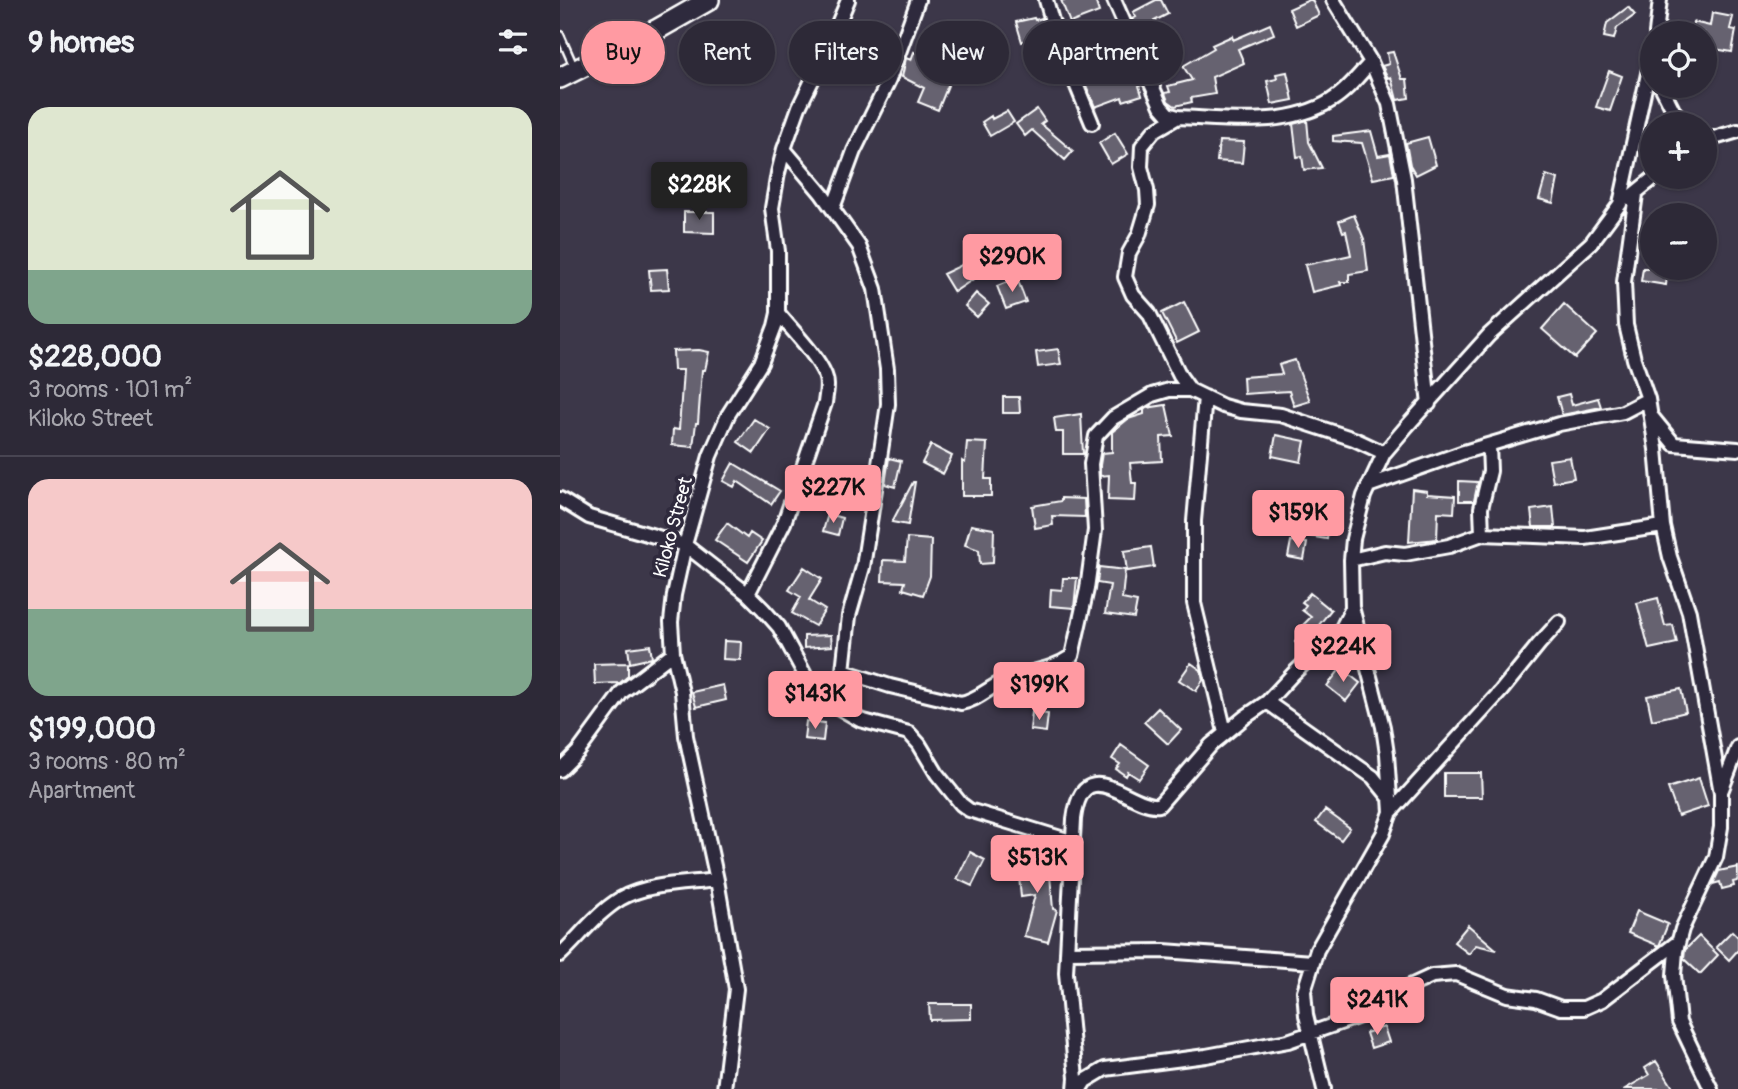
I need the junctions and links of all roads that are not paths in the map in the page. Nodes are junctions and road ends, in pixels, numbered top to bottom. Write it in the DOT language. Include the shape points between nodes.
graph roads {
  1 [pos="709,0"];
  2 [pos="848,0"];
  3 [pos="918,0"];
  4 [pos="1046,0"];
  5 [pos="1114,0"];
  6 [pos="1333,0"];
  7 [pos="1660,0"];
  8 [pos="1657,21"];
  9 [pos="560,35"];
  10 [pos="1371,62"];
  11 [pos="568,74"];
  12 [pos="1643,98"];
  13 [pos="1178,117"];
  14 [pos="1092,123"];
  15 [pos="1738,131"];
  16 [pos="1717,137"];
  17 [pos="784,149"];
  18 [pos="1642,189"];
  19 [pos="1636,194"];
  20 [pos="1620,204"];
  21 [pos="833,208"];
  22 [pos="778,313"];
  23 [pos="1190,390"];
  24 [pos="1205,397"];
  25 [pos="1648,399"];
  26 [pos="1429,404"];
  27 [pos="1651,417"];
  28 [pos="1489,445"];
  29 [pos="1738,449"];
  30 [pos="1384,453"];
  31 [pos="1368,486"];
  32 [pos="560,499"];
  33 [pos="1663,526"];
  34 [pos="1482,534"];
  35 [pos="685,545"];
  36 [pos="1351,560"];
  37 [pos="748,594"];
  38 [pos="1352,607"];
  39 [pos="1559,622"];
  40 [pos="673,653"];
  41 [pos="843,671"];
  42 [pos="1267,702"];
  43 [pos="836,706"];
  44 [pos="1225,732"];
  45 [pos="1738,747"];
  46 [pos="560,770"];
  47 [pos="1721,793"];
  48 [pos="1391,806"];
  49 [pos="1074,842"];
  50 [pos="717,880"];
  51 [pos="1678,942"];
  52 [pos="1067,953"];
  53 [pos="560,954"];
  54 [pos="1312,962"];
  55 [pos="1310,1033"];
  56 [pos="724,1089"];
  57 [pos="1077,1089"];
  58 [pos="1324,1089"];
  59 [pos="1711,1089"];
  1 -- 11 [label="main road"];
  2 -- 17 [label="street, Kiloko Street"];
  3 -- 21 [label="street"];
  4 -- 14 [label="street"];
  5 -- 13 [label="street" via="1161,106"];
  6 -- 10 [label="street"];
  7 -- 8 [label="street"];
  9 -- 11 [label="lane"];
  10 -- 13 [label="street" via="1333,100 1312,110 1268,119"];
  10 -- 26 [label="street" via="1389,104 1404,179"];
  12 -- 20 [label="street"];
  13 -- 23 [label="street" via="1154,131 1142,146 1148,205 1125,277"];
  15 -- 16 [label="street"];
  17 -- 21 [label="street"];
  17 -- 22 [label="street, Kiloko Street" via="772,208 778,251"];
  18 -- 19 [label="street"];
  19 -- 20 [label="street"];
  19 -- 25 [label="street" via="1624,306 1629,341"];
  20 -- 26 [label="street" via="1591,243 1497,327"];
  21 -- 41 [label="street" via="859,246 875,289 888,404"];
  22 -- 35 [label="street, Kiloko Street" via="768,348 728,415 710,456"];
  22 -- 37 [label="street" via="826,376 827,387 784,523"];
  23 -- 24 [label="street"];
  23 -- 41 [label="street" via="1152,395 1113,418 1096,436 1091,464 1095,530 1072,656 1053,667 1001,682 961,703"];
  24 -- 30 [label="street" via="1241,411 1281,415"];
  24 -- 44 [label="street" via="1194,521 1194,603"];
  25 -- 27 [label="street"];
  25 -- 28 [label="street" via="1623,412 1559,424"];
  26 -- 30 [label="street"];
  27 -- 29 [label="street" via="1674,444"];
  27 -- 33 [label="street"];
  28 -- 31 [label="street"];
  28 -- 34 [label="street"];
  30 -- 31 [label="street"];
  31 -- 36 [label="street"];
  32 -- 35 [label="street" via="589,517"];
  33 -- 34 [label="street" via="1585,538"];
  33 -- 47 [label="street" via="1689,612"];
  34 -- 36 [label="street" via="1439,548"];
  35 -- 37 [label="street"];
  35 -- 40 [label="street, Kiloko Street" via="674,595"];
  36 -- 38 [label="street"];
  37 -- 43 [label="street" via="779,627 811,686"];
  38 -- 42 [label="street" via="1342,628"];
  38 -- 48 [label="street" via="1383,727"];
  39 -- 48 [label="street" via="1501,691"];
  40 -- 46 [label="street" via="622,692"];
  40 -- 50 [label="street, Kiloko Street"];
  41 -- 43 [label="street"];
  42 -- 44 [label="street"];
  42 -- 48 [label="street" via="1373,777"];
  43 -- 49 [label="street" via="860,720 909,733 969,810"];
  44 -- 49 [label="street" via="1159,805 1146,805 1114,787 1101,785 1084,792 1075,806"];
  45 -- 47 [label="street"];
  47 -- 51 [label="street" via="1716,858"];
  48 -- 54 [label="street" via="1383,834"];
  49 -- 52 [label="street"];
  50 -- 53 [label="street" via="633,893 607,909"];
  50 -- 56 [label="street, Kiloko Street" via="736,989"];
  51 -- 55 [label="street" via="1602,1000 1584,1008 1561,1008 1507,995 1456,974 1445,974 1393,994 1371,1012"];
  51 -- 59 [label="street" via="1674,975 1679,1022"];
  52 -- 54 [label="street" via="1164,951"];
  52 -- 57 [label="street"];
  54 -- 55 [label="street" via="1304,991"];
  55 -- 57 [label="street" via="1206,1056 1105,1069"];
  55 -- 58 [label="street"];
}
